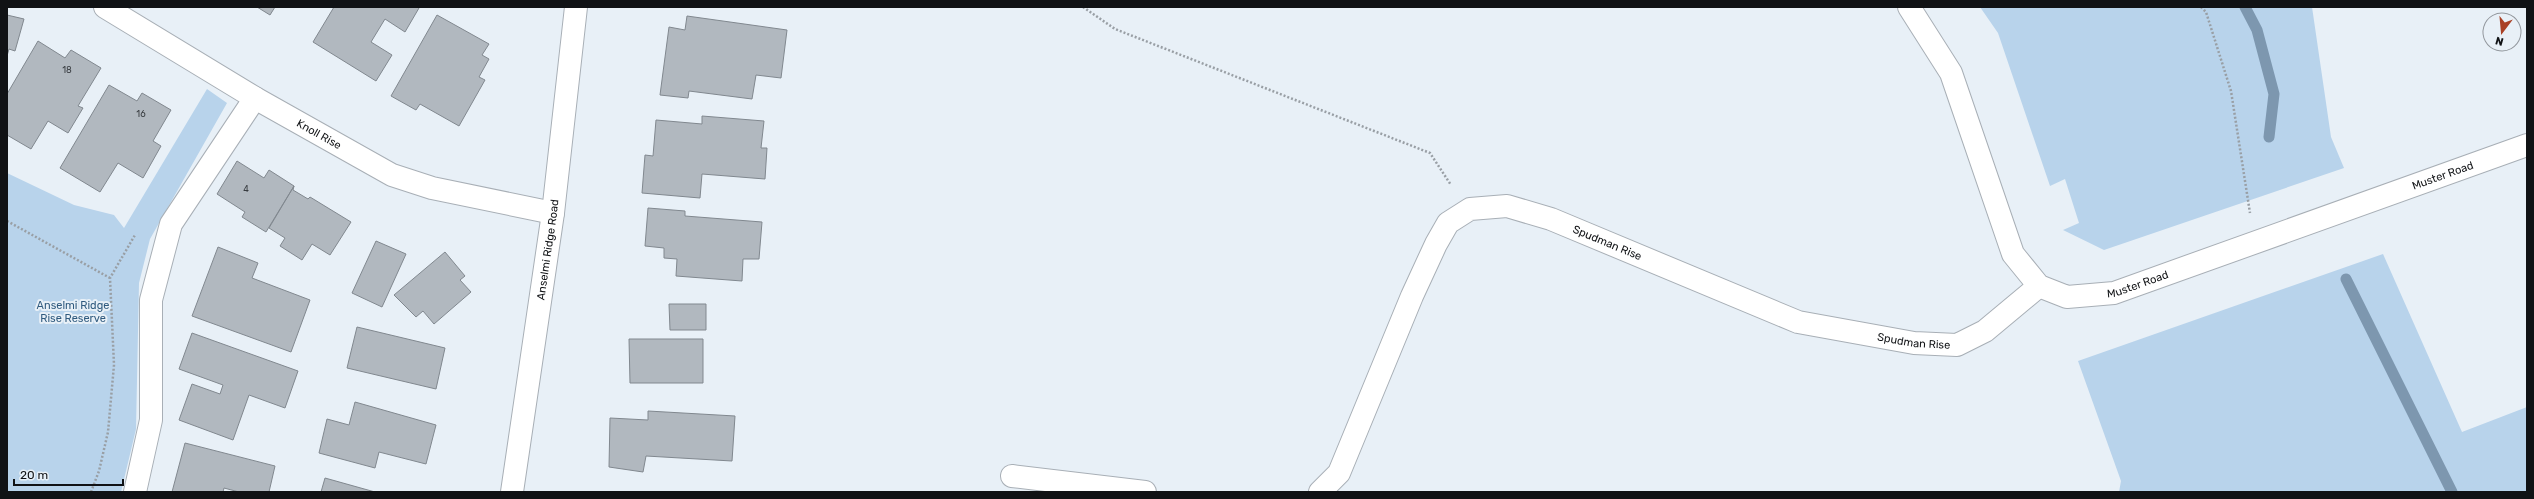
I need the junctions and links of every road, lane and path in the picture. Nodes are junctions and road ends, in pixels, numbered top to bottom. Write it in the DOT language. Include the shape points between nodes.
graph roads {
  1 [pos="105,7"];
  2 [pos="576,7"];
  3 [pos="1083,7"];
  4 [pos="1909,7"];
  5 [pos="2201,7"];
  6 [pos="255,98"];
  7 [pos="2527,145"];
  8 [pos="1470,209"];
  9 [pos="553,213"];
  10 [pos="7,221"];
  11 [pos="2256,241"];
  12 [pos="110,278"];
  13 [pos="2039,286"];
  14 [pos="1012,476"];
  15 [pos="135,492"];
  16 [pos="512,492"];
  17 [pos="1145,492"];
  18 [pos="1320,492"];
  1 -- 6 [label="street, Knoll Rise"];
  2 -- 9 [label="street, Anselmi Ridge Road"];
  3 -- 8 [label="path" via="1116,30 1430,153"];
  4 -- 13 [label="street, Muster Road" via="1951,73 2013,254"];
  5 -- 11 [label="path" via="2206,12 2231,91"];
  6 -- 9 [label="street, Knoll Rise" via="392,176 432,188"];
  6 -- 15 [label="street" via="171,224 151,300 151,420"];
  7 -- 11 [label="street, Muster Road"];
  8 -- 13 [label="street, Spudman Rise" via="1507,206 1551,219 1798,322 1914,343 1957,345 1985,332"];
  8 -- 18 [label="street, Spudman Rise" via="1448,223 1436,244 1339,473"];
  9 -- 16 [label="street, Anselmi Ridge Road"];
  10 -- 12 [label="path"];
  11 -- 13 [label="street, Muster Road" via="2114,293 2067,297"];
  14 -- 17 [label="street"];
}
